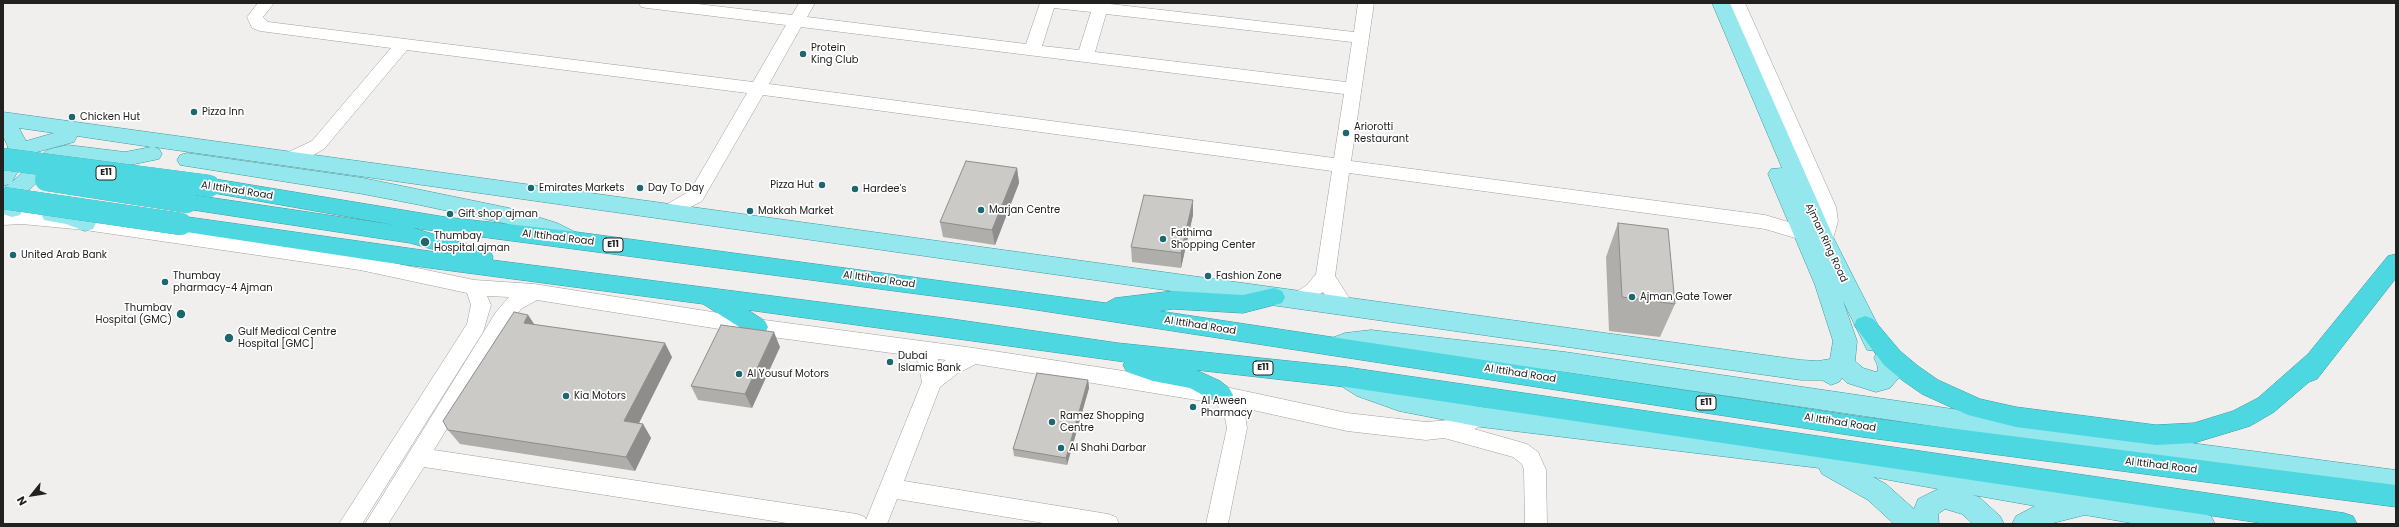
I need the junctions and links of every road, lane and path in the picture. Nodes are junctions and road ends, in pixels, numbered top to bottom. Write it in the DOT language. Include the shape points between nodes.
graph roads {
  1 [pos="266,3"];
  2 [pos="647,3"];
  3 [pos="807,3"];
  4 [pos="1048,3"];
  5 [pos="1056,3"];
  6 [pos="1366,3"];
  7 [pos="1707,3"];
  8 [pos="1721,3"];
  9 [pos="1738,3"];
  10 [pos="1100,8"];
  11 [pos="796,21"];
  12 [pos="1361,38"];
  13 [pos="402,46"];
  14 [pos="1032,50"];
  15 [pos="1086,56"];
  16 [pos="1354,88"];
  17 [pos="757,89"];
  18 [pos="4,124"];
  19 [pos="67,137"];
  20 [pos="152,154"];
  21 [pos="318,154"];
  22 [pos="8,157"];
  23 [pos="1342,165"];
  24 [pos="3,173"];
  25 [pos="3,178"];
  26 [pos="461,183"];
  27 [pos="3,198"];
  28 [pos="1791,205"];
  29 [pos="698,206"];
  30 [pos="487,212"];
  31 [pos="3,218"];
  32 [pos="85,222"];
  33 [pos="1765,222"];
  34 [pos="1802,233"];
  35 [pos="569,239"];
  36 [pos="1824,241"];
  37 [pos="384,254"];
  38 [pos="330,259"];
  39 [pos="2396,262"];
  40 [pos="507,269"];
  41 [pos="1325,276"];
  42 [pos="474,287"];
  43 [pos="534,292"];
  44 [pos="704,295"];
  45 [pos="1274,296"];
  46 [pos="1298,300"];
  47 [pos="1345,306"];
  48 [pos="1100,311"];
  49 [pos="1865,325"];
  50 [pos="757,327"];
  51 [pos="1505,329"];
  52 [pos="481,336"];
  53 [pos="1337,346"];
  54 [pos="919,348"];
  55 [pos="1118,352"];
  56 [pos="974,356"];
  57 [pos="1886,358"];
  58 [pos="2316,361"];
  59 [pos="1565,362"];
  60 [pos="1842,363"];
  61 [pos="1346,377"];
  62 [pos="932,382"];
  63 [pos="1731,388"];
  64 [pos="1221,395"];
  65 [pos="1261,405"];
  66 [pos="1481,417"];
  67 [pos="1998,426"];
  68 [pos="1237,428"];
  69 [pos="1445,430"];
  70 [pos="2123,444"];
  71 [pos="1802,454"];
  72 [pos="419,457"];
  73 [pos="2396,480"];
  74 [pos="889,488"];
  75 [pos="2396,496"];
  76 [pos="2091,503"];
  77 [pos="350,524"];
  78 [pos="376,524"];
  79 [pos="857,524"];
  80 [pos="876,524"];
  81 [pos="1108,524"];
  82 [pos="1216,524"];
  83 [pos="1536,524"];
  84 [pos="1912,524"];
  85 [pos="1926,524"];
  86 [pos="1990,524"];
  87 [pos="2025,524"];
  88 [pos="2202,524"];
  89 [pos="2344,524"];
  1 -- 13 [label="street" via="256,17 261,26"];
  2 -- 11 [label="street"];
  3 -- 11 [label="street"];
  4 -- 14 [label="street"];
  5 -- 10 [label="street"];
  6 -- 12 [label="street"];
  7 -- 28 [label="main road, Ajman Ring Road"];
  8 -- 36 [label="main road, Ajman Ring Road"];
  9 -- 36 [label="street" via="1827,207 1829,220"];
  10 -- 12 [label="street"];
  10 -- 15 [label="street"];
  11 -- 14 [label="street"];
  11 -- 17 [label="street"];
  12 -- 16 [label="street"];
  13 -- 17 [label="street"];
  13 -- 21 [label="street"];
  14 -- 15 [label="street"];
  15 -- 16 [label="street"];
  16 -- 23 [label="street"];
  17 -- 23 [label="street"];
  17 -- 29 [label="street"];
  18 -- 19 [label="main road"];
  18 -- 21 [label="main road" via="288,159"];
  18 -- 22 [label="main road" via="17,141"];
  19 -- 20 [label="main road"];
  19 -- 22 [label="main road" via="43,143"];
  20 -- 30 [label="main road" via="363,186"];
  20 -- 32 [label="main road" via="118,159 59,153 47,160 9,195 4,203 8,209 69,216"];
  21 -- 26 [label="main road"];
  22 -- 25 [label="main road" via="14,163"];
  22 -- 35 [label="highway, Al Ittihad Road / E11, bridge" via="210,186 445,225"];
  23 -- 33 [label="street"];
  23 -- 41 [label="street"];
  24 -- 40 [label="highway, bridge" via="410,235 458,248"];
  26 -- 29 [label="main road" via="668,212"];
  26 -- 30 [label="main road"];
  27 -- 37 [label="highway, E11, bridge"];
  28 -- 33 [label="street" via="1780,215"];
  28 -- 34 [label="main road, Ajman Ring Road"];
  29 -- 45 [label="main road"];
  30 -- 35 [label="main road" via="525,221"];
  31 -- 32 [label="street"];
  32 -- 38 [label="street"];
  33 -- 34 [label="street"];
  34 -- 60 [label="main road, Ajman Ring Road" via="1835,308 1846,341"];
  35 -- 48 [label="highway, Al Ittihad Road / E11"];
  36 -- 49 [label="main road, Ajman Ring Road"];
  37 -- 38 [label="highway"];
  37 -- 40 [label="highway, E11"];
  38 -- 42 [label="street" via="408,272"];
  39 -- 58 [label="highway"];
  40 -- 44 [label="highway, E11"];
  41 -- 46 [label="street" via="1314,290"];
  41 -- 47 [label="street" via="1333,292"];
  42 -- 43 [label="street"];
  42 -- 52 [label="street" via="481,305"];
  43 -- 50 [label="street"];
  43 -- 52 [label="street" via="520,300"];
  44 -- 50 [label="highway"];
  44 -- 55 [label="highway, E11"];
  45 -- 46 [label="main road"];
  45 -- 48 [label="highway" via="1254,303 1232,305 1154,301"];
  46 -- 47 [label="main road"];
  47 -- 51 [label="main road"];
  48 -- 53 [label="highway, Al Ittihad Road / E11"];
  49 -- 57 [label="main road, Ajman Ring Road"];
  49 -- 58 [label="highway" via="1892,358 1910,373 1930,387 1976,408 2016,418 2156,435 2194,433 2241,419 2266,405"];
  50 -- 54 [label="street"];
  51 -- 59 [label="main road" via="1531,340"];
  51 -- 60 [label="main road" via="1810,371 1826,370"];
  52 -- 72 [label="street"];
  52 -- 77 [label="street"];
  53 -- 59 [label="main road" via="1353,340 1371,339"];
  53 -- 75 [label="highway, Al Ittihad Road / E11" via="1862,427"];
  54 -- 56 [label="street"];
  54 -- 62 [label="street" via="928,360"];
  55 -- 61 [label="highway, E11"];
  55 -- 64 [label="highway" via="1137,366 1194,379"];
  56 -- 62 [label="street" via="952,367"];
  56 -- 64 [label="street"];
  57 -- 60 [label="main road" via="1890,374 1882,381 1876,382 1868,382 1854,376"];
  57 -- 67 [label="main road, Ajman Ring Road" via="1923,390"];
  58 -- 70 [label="highway" via="2284,406 2270,417 2243,431 2187,444"];
  59 -- 63 [label="main road"];
  60 -- 63 [label="main road" via="1831,375 1810,384 1751,381 1741,382"];
  61 -- 66 [label="main road" via="1365,389 1399,401"];
  61 -- 89 [label="highway, E11"];
  62 -- 74 [label="street"];
  63 -- 67 [label="main road"];
  64 -- 65 [label="street"];
  64 -- 68 [label="street" via="1234,410"];
  65 -- 68 [label="street"];
  65 -- 69 [label="street" via="1347,422 1414,430"];
  66 -- 69 [label="street"];
  66 -- 71 [label="main road"];
  67 -- 70 [label="main road"];
  68 -- 82 [label="street"];
  69 -- 83 [label="street" via="1518,450 1530,458 1535,470"];
  70 -- 73 [label="main road"];
  71 -- 76 [label="main road"];
  71 -- 84 [label="main road" via="1861,482 1892,504"];
  72 -- 78 [label="street"];
  72 -- 79 [label="street"];
  74 -- 80 [label="street"];
  74 -- 81 [label="street"];
  76 -- 87 [label="main road" via="2049,511"];
  76 -- 88 [label="main road"];
  85 -- 86 [label="main road" via="1927,507 1945,498 1970,505"];
}
